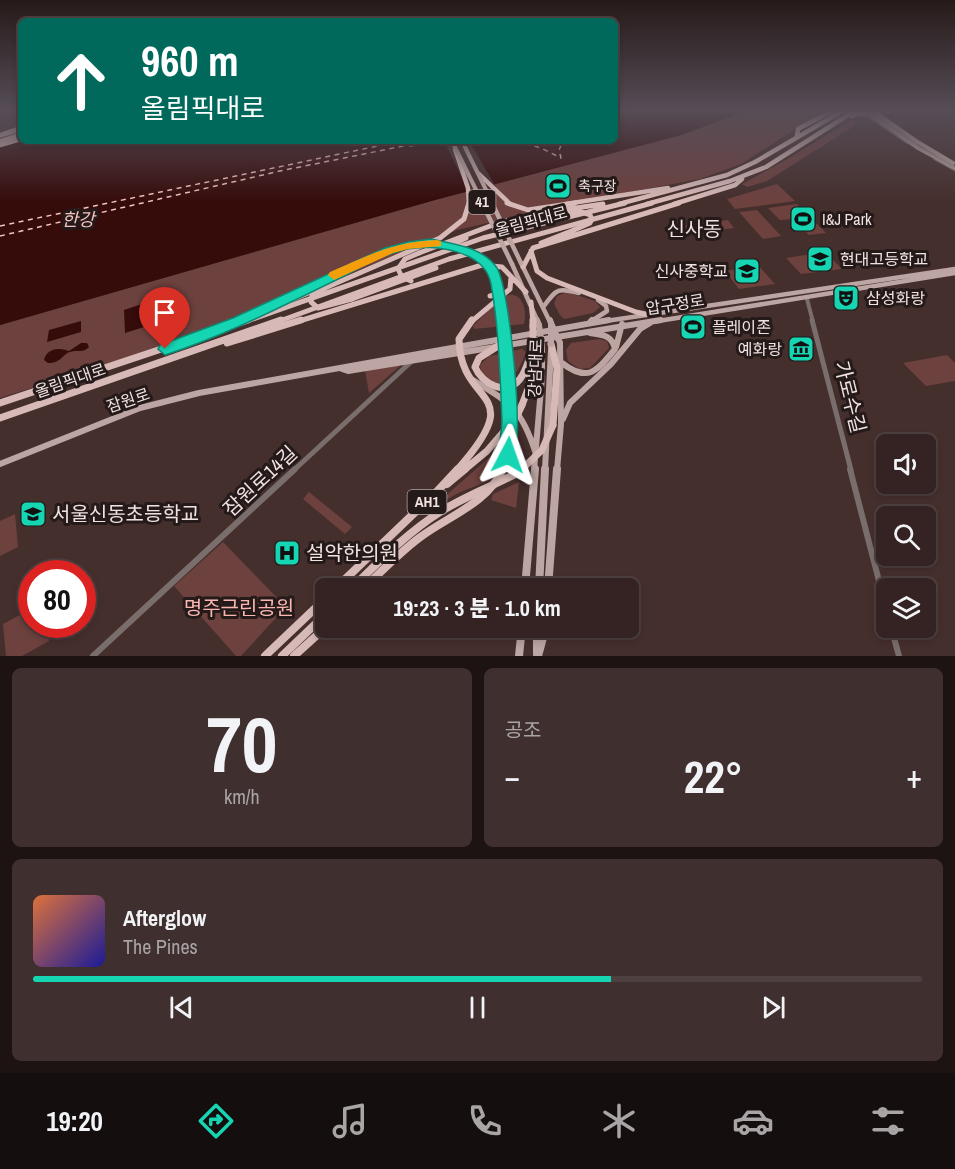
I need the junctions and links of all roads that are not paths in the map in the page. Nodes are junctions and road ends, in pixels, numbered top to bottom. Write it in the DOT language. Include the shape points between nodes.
graph roads {
  1 [pos="788,141"];
  2 [pos="805,141"];
  3 [pos="807,141"];
  4 [pos="906,141"];
  5 [pos="908,141"];
  6 [pos="916,141"];
  7 [pos="917,141"];
  8 [pos="801,143"];
  9 [pos="453,144"];
  10 [pos="453,144"];
  11 [pos="463,144"];
  12 [pos="955,167"];
  13 [pos="478,174"];
  14 [pos="748,174"];
  15 [pos="705,181"];
  16 [pos="639,199"];
  17 [pos="532,249"];
  18 [pos="403,254"];
  19 [pos="449,259"];
  20 [pos="522,265"];
  21 [pos="406,266"];
  22 [pos="955,271"];
  23 [pos="446,275"];
  24 [pos="511,277"];
  25 [pos="506,292"];
  26 [pos="526,292"];
  27 [pos="806,294"];
  28 [pos="490,296"];
  29 [pos="531,302"];
  30 [pos="734,305"];
  31 [pos="544,306"];
  32 [pos="650,315"];
  33 [pos="655,321"];
  34 [pos="237,322"];
  35 [pos="551,323"];
  36 [pos="622,323"];
  37 [pos="585,324"];
  38 [pos="577,333"];
  39 [pos="209,334"];
  40 [pos="547,338"];
  41 [pos="498,346"];
  42 [pos="533,348"];
  43 [pos="615,349"];
  44 [pos="459,350"];
  45 [pos="420,353"];
  46 [pos="189,354"];
  47 [pos="413,360"];
  48 [pos="400,362"];
  49 [pos="562,363"];
  50 [pos="342,369"];
  51 [pos="403,369"];
  52 [pos="470,377"];
  53 [pos="0,403"];
  54 [pos="0,418"];
  55 [pos="557,424"];
  56 [pos="536,454"];
  57 [pos="0,464"];
  58 [pos="430,499"];
  59 [pos="347,578"];
  60 [pos="362,578"];
  61 [pos="375,578"];
  62 [pos="526,578"];
  63 [pos="539,578"];
  64 [pos="549,578"];
  65 [pos="878,578"];
  66 [pos="315,608"];
  67 [pos="315,624"];
  68 [pos="315,638"];
  69 [pos="521,638"];
  70 [pos="537,638"];
  71 [pos="545,638"];
  72 [pos="894,638"];
  73 [pos="93,656"];
  74 [pos="265,656"];
  75 [pos="282,656"];
  76 [pos="294,656"];
  77 [pos="519,656"];
  78 [pos="538,656"];
  79 [pos="899,656"];
  1 -- 15 [label="highway, 올림픽대로" via="755,162"];
  2 -- 8 [label="highway, 올림픽대로"];
  3 -- 8 [label="highway"];
  4 -- 12 [label="street"];
  5 -- 12 [label="main road"];
  6 -- 12 [label="main road"];
  7 -- 12 [label="street"];
  8 -- 14 [label="highway, 올림픽대로" via="766,167"];
  9 -- 18 [label="highway, bridge" via="471,200 460,223 440,238"];
  10 -- 26 [label="main road, 강남대로 / 41, bridge"];
  11 -- 13 [label="main road, 41, bridge"];
  13 -- 15 [label="highway, bridge" via="502,202 532,210"];
  13 -- 20 [label="main road, 41, bridge"];
  14 -- 17 [label="highway" via="719,190"];
  14 -- 19 [label="highway, 올림픽대로"];
  15 -- 16 [label="highway, 올림픽대로"];
  16 -- 21 [label="highway, 올림픽대로" via="483,238"];
  16 -- 23 [label="highway, bridge" via="529,215 483,228 402,261 398,269 411,281"];
  17 -- 20 [label="highway"];
  17 -- 21 [label="highway, bridge" via="591,223 590,215 579,211 559,213 481,231"];
  17 -- 32 [label="highway" via="530,254 537,271 547,278"];
  18 -- 19 [label="highway, bridge" via="325,288 312,296 311,302 324,308 435,268"];
  18 -- 34 [label="highway"];
  19 -- 46 [label="highway, 올림픽대로"];
  20 -- 31 [label="main road, 강남대로 / 41"];
  21 -- 39 [label="highway, 올림픽대로"];
  22 -- 27 [label="main road, 압구정로"];
  23 -- 24 [label="highway" via="493,265"];
  23 -- 46 [label="highway"];
  24 -- 25 [label="highway"];
  24 -- 26 [label="highway"];
  25 -- 28 [label="highway"];
  25 -- 44 [label="highway" via="464,329"];
  26 -- 29 [label="main road, 강남대로 / 41"];
  27 -- 30 [label="main road, 압구정로"];
  27 -- 65 [label="street, 가로수길"];
  29 -- 42 [label="highway, AH1, bridge"];
  29 -- 56 [label="main road, 강남대로 / 41, bridge" via="542,346"];
  30 -- 32 [label="main road, 압구정로"];
  30 -- 33 [label="main road, 압구정로"];
  31 -- 35 [label="main road, 강남대로 / 41"];
  31 -- 37 [label="main road" via="551,294 562,289 602,302 607,311"];
  32 -- 36 [label="main road, 압구정로"];
  33 -- 36 [label="main road, 압구정로"];
  33 -- 55 [label="main road" via="640,329 570,403"];
  34 -- 39 [label="highway"];
  34 -- 61 [label="highway, bridge" via="389,250 408,245 452,246 471,252 491,269 497,281 504,335 510,423 504,466 486,494 421,536"];
  35 -- 40 [label="main road, 강남대로 / 41, bridge"];
  35 -- 49 [label="main road, bridge" via="560,343"];
  36 -- 37 [label="main road, 압구정로"];
  36 -- 38 [label="main road, 압구정로"];
  36 -- 43 [label="main road"];
  37 -- 40 [label="main road, 압구정로"];
  38 -- 40 [label="main road, 압구정로"];
  38 -- 43 [label="main road" via="608,336"];
  39 -- 53 [label="highway, 올림픽대로"];
  40 -- 41 [label="main road, 잠원로"];
  40 -- 44 [label="main road, 잠원로"];
  40 -- 55 [label="highway, AH1" via="557,368"];
  40 -- 63 [label="main road, 강남대로"];
  41 -- 42 [label="highway" via="479,358 475,367 484,383 502,387 518,381"];
  41 -- 44 [label="main road, 잠원로"];
  42 -- 58 [label="highway, AH1, bridge" via="530,380 517,416 487,451"];
  43 -- 49 [label="main road" via="592,374 575,373"];
  44 -- 45 [label="main road, 잠원로"];
  44 -- 47 [label="main road, 잠원로"];
  44 -- 52 [label="highway"];
  45 -- 47 [label="street, 잠원로14길"];
  45 -- 50 [label="main road, 잠원로"];
  46 -- 54 [label="highway, 올림픽대로"];
  47 -- 48 [label="main road, 잠원로"];
  47 -- 51 [label="street, 잠원로14길"];
  48 -- 50 [label="main road, 잠원로"];
  48 -- 51 [label="main road"];
  49 -- 55 [label="main road"];
  50 -- 57 [label="main road, 잠원로" via="199,393 140,408"];
  51 -- 73 [label="street, 잠원로14길"];
  52 -- 56 [label="main road" via="517,409"];
  52 -- 58 [label="highway" via="490,404 491,420 477,445"];
  55 -- 60 [label="highway, AH1, bridge" via="542,450 519,472 424,522"];
  55 -- 64 [label="main road"];
  56 -- 62 [label="main road, 강남대로 / 41"];
  58 -- 59 [label="highway, AH1"];
  66 -- 74 [label="highway"];
  67 -- 75 [label="highway"];
  68 -- 76 [label="highway"];
  69 -- 77 [label="main road"];
  70 -- 78 [label="main road"];
  71 -- 78 [label="main road"];
  72 -- 79 [label="street"];
}
